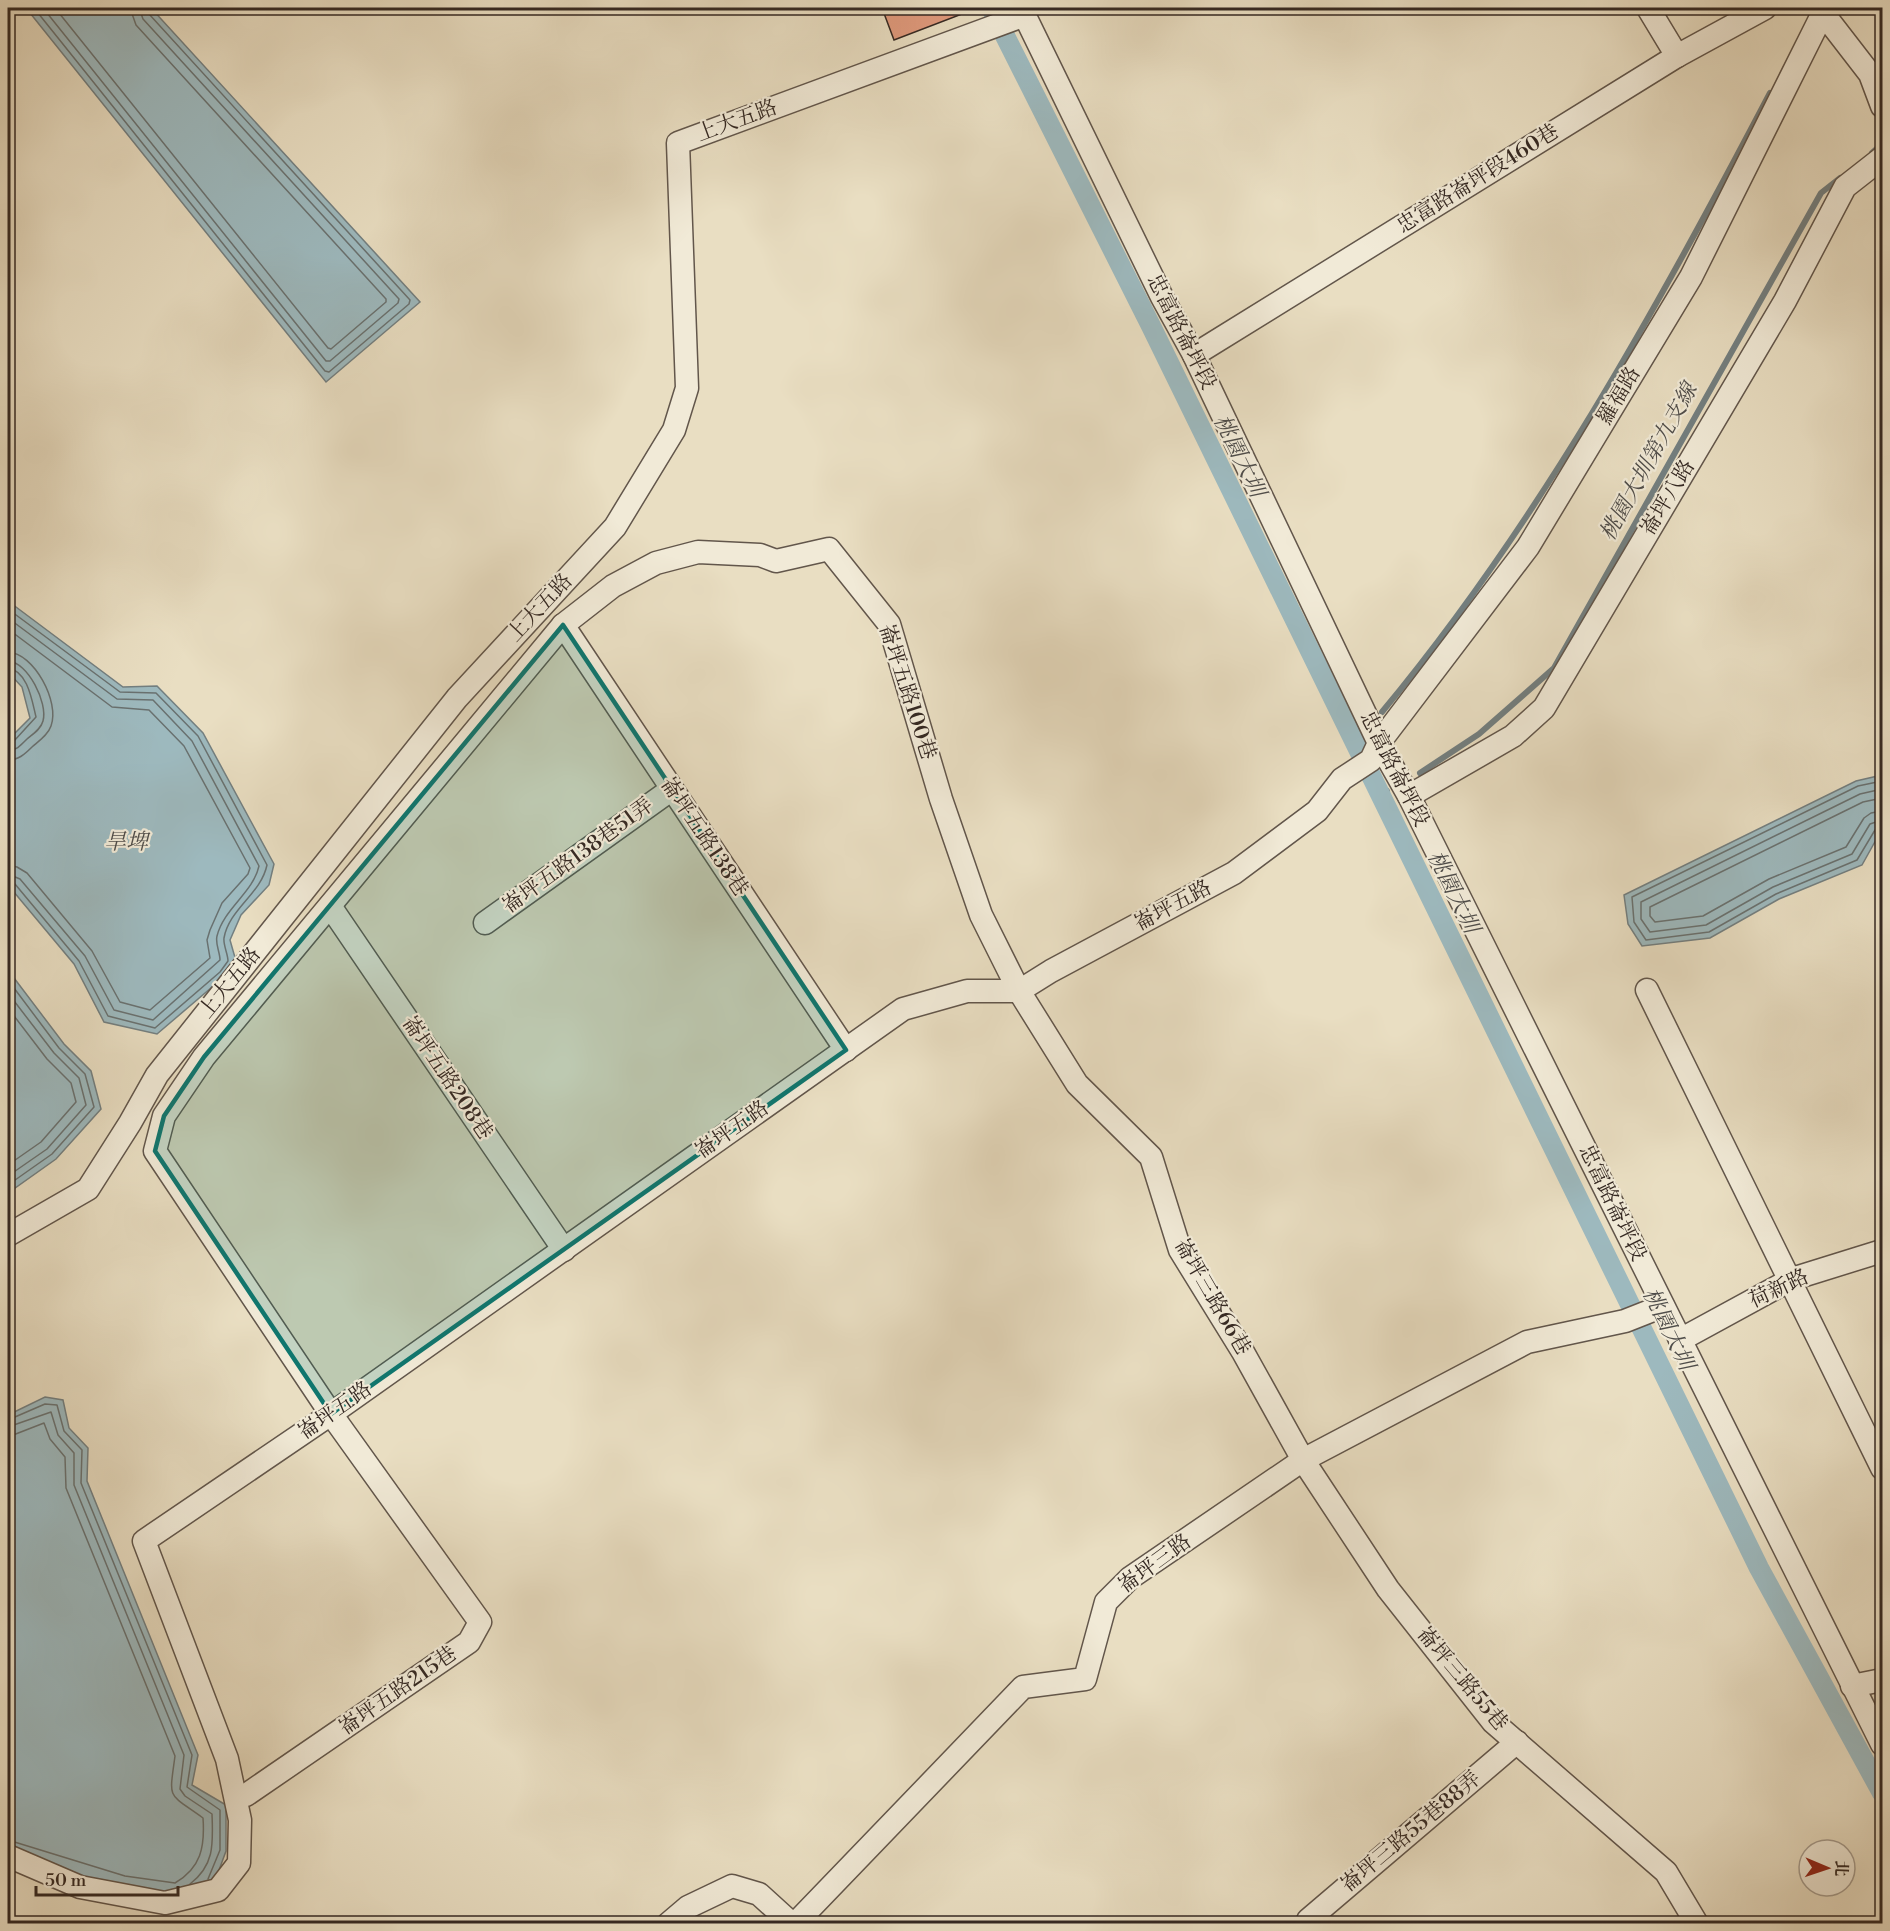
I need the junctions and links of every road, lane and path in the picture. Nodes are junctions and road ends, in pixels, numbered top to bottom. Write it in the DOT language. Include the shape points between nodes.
graph roads {
  1 [pos="1648,8"];
  2 [pos="1765,8"];
  3 [pos="1825,9"];
  4 [pos="1021,14"];
  5 [pos="1677,56"];
  6 [pos="1882,106"];
  7 [pos="1882,158"];
  8 [pos="1194,355"];
  9 [pos="563,625"];
  10 [pos="1375,752"];
  11 [pos="1342,779"];
  12 [pos="672,789"];
  13 [pos="1409,796"];
  14 [pos="330,906"];
  15 [pos="484,923"];
  16 [pos="1647,990"];
  17 [pos="1019,991"];
  18 [pos="846,1050"];
  19 [pos="164,1116"];
  20 [pos="130,1123"];
  21 [pos="8,1235"];
  22 [pos="564,1250"];
  23 [pos="1881,1254"];
  24 [pos="1792,1279"];
  25 [pos="1658,1308"];
  26 [pos="1680,1340"];
  27 [pos="331,1414"];
  28 [pos="1303,1460"];
  29 [pos="1882,1468"];
  30 [pos="1882,1680"];
  31 [pos="1852,1686"];
  32 [pos="1516,1742"];
  33 [pos="1882,1744"];
  34 [pos="246,1795"];
  35 [pos="8,1856"];
  36 [pos="668,1923"];
  37 [pos="793,1923"];
  38 [pos="1307,1923"];
  39 [pos="1697,1923"];
  1 -- 5 [label="street"];
  2 -- 5 [label="street, 忠富路崙坪段460巷"];
  3 -- 6 [label="street" via="1870,74"];
  3 -- 10 [label="street, 羅福路" via="1690,277 1534,537"];
  4 -- 8 [label="street, 忠富路崙坪段"];
  4 -- 20 [label="street, 上大五路" via="678,143 687,388 674,430 615,527 457,698 157,1075"];
  5 -- 8 [label="street, 忠富路崙坪段460巷"];
  7 -- 13 [label="street, 崙坪八路" via="1845,187 1785,301 1544,708 1513,736"];
  8 -- 10 [label="street, 忠富路崙坪段"];
  9 -- 12 [label="street, 崙坪五路138巷"];
  9 -- 14 [label="street"];
  9 -- 17 [label="street, 崙坪五路100巷" via="613,586 656,563 698,552 760,555 776,561 829,549 889,624 941,799 978,904"];
  10 -- 11 [label="street, 羅福路"];
  10 -- 13 [label="street, 忠富路崙坪段"];
  11 -- 17 [label="street, 崙坪五路" via="1317,812 1234,873"];
  12 -- 15 [label="street, 崙坪五路138巷51弄"];
  12 -- 18 [label="street, 崙坪五路138巷"];
  13 -- 25 [label="street, 忠富路崙坪段"];
  14 -- 19 [label="street" via="204,1057"];
  14 -- 22 [label="street, 崙坪五路208巷"];
  16 -- 24 [label="street"];
  17 -- 18 [label="street, 崙坪五路" via="967,992 903,1009"];
  17 -- 28 [label="street, 崙坪三路66巷" via="1077,1084 1151,1157 1180,1250"];
  18 -- 22 [label="street, 崙坪五路"];
  19 -- 20 [label="street"];
  19 -- 27 [label="street" via="155,1151"];
  20 -- 21 [label="street, 上大五路" via="88,1189"];
  22 -- 27 [label="street, 崙坪五路"];
  23 -- 24 [label="street, 荷新路"];
  24 -- 26 [label="street, 荷新路"];
  24 -- 29 [label="street"];
  25 -- 26 [label="street, 忠富路崙坪段"];
  25 -- 28 [label="street, 崙坪三路" via="1624,1321 1527,1342"];
  26 -- 31 [label="street, 忠富路崙坪段"];
  27 -- 34 [label="street, 崙坪五路215巷" via="480,1622 469,1642"];
  27 -- 35 [label="street, 崙坪五路" via="144,1541 227,1759 240,1820 239,1863 218,1890 165,1903 80,1887"];
  28 -- 32 [label="street, 崙坪三路55巷" via="1388,1588 1493,1722"];
  28 -- 37 [label="street, 崙坪三路" via="1131,1578 1106,1602 1085,1680 1023,1687"];
  30 -- 31 [label="street"];
  31 -- 33 [label="street, 忠富路崙坪段"];
  32 -- 38 [label="street, 崙坪三路55巷88弄"];
  32 -- 39 [label="street, 崙坪三路55巷" via="1666,1872"];
  36 -- 37 [label="street" via="688,1907 732,1886 759,1894"];
}
